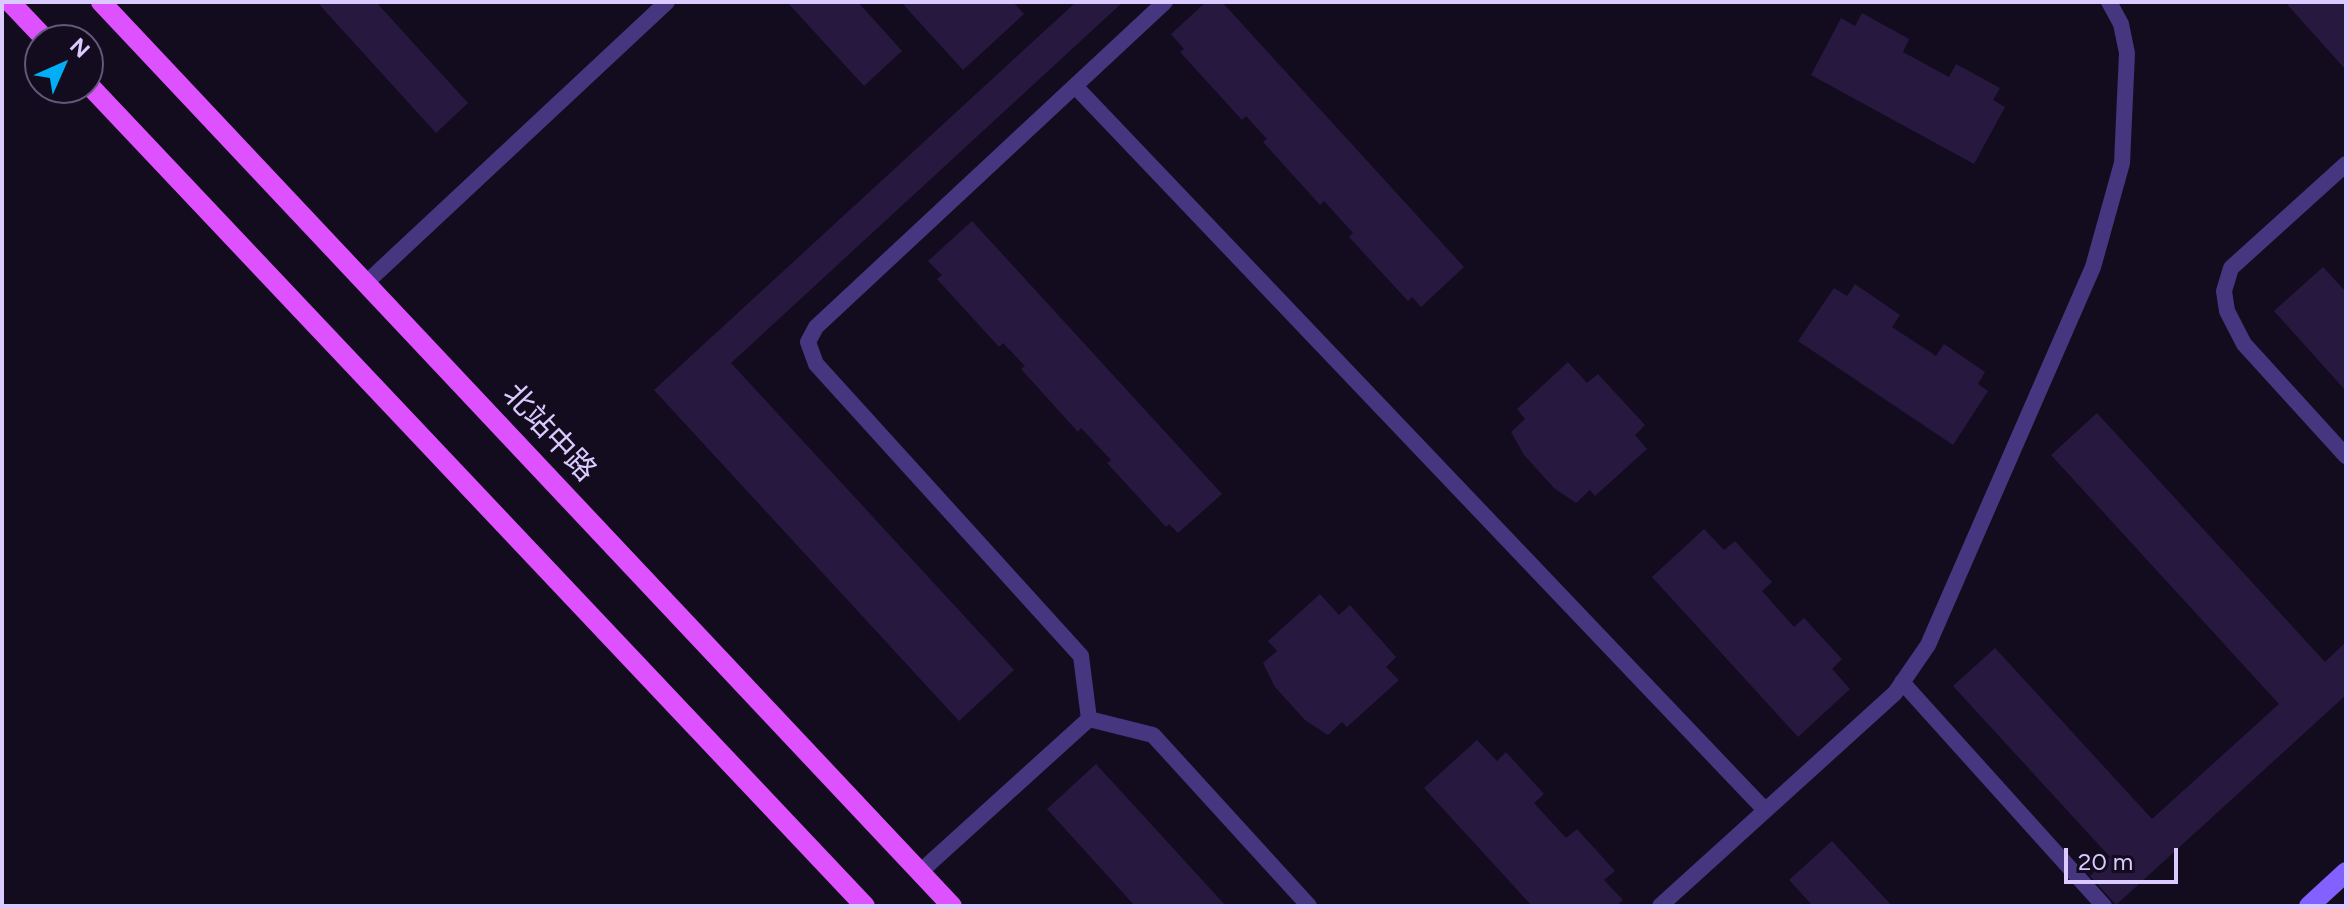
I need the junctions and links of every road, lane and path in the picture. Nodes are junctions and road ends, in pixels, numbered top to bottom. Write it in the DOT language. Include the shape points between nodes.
graph roads {
  1 [pos="10,2"];
  2 [pos="101,2"];
  3 [pos="667,2"];
  4 [pos="1165,2"];
  5 [pos="2109,2"];
  6 [pos="31,24"];
  7 [pos="1075,86"];
  8 [pos="104,101"];
  9 [pos="2346,164"];
  10 [pos="366,283"];
  11 [pos="2346,456"];
  12 [pos="1902,682"];
  13 [pos="1089,719"];
  14 [pos="1765,810"];
  15 [pos="920,872"];
  16 [pos="2346,872"];
  17 [pos="865,906"];
  18 [pos="952,906"];
  19 [pos="1309,906"];
  20 [pos="1660,906"];
  21 [pos="2104,906"];
  22 [pos="2309,906"];
  1 -- 6 [label="main road"];
  2 -- 10 [label="main road, 北站中路"];
  3 -- 10 [label="lane"];
  4 -- 7 [label="lane"];
  5 -- 12 [label="lane" via="2127,53 2122,163 2093,267 1928,645"];
  7 -- 13 [label="lane" via="816,327 808,342 816,364 1081,656"];
  7 -- 14 [label="lane"];
  8 -- 17 [label="main road"];
  9 -- 11 [label="lane" via="2231,268 2224,291 2227,311 2244,344"];
  10 -- 15 [label="main road, 北站中路"];
  12 -- 14 [label="lane"];
  12 -- 21 [label="lane"];
  13 -- 15 [label="lane"];
  13 -- 19 [label="lane" via="1153,735"];
  14 -- 20 [label="lane"];
  15 -- 18 [label="main road, 北站中路"];
  16 -- 22 [label="main road"];
}
